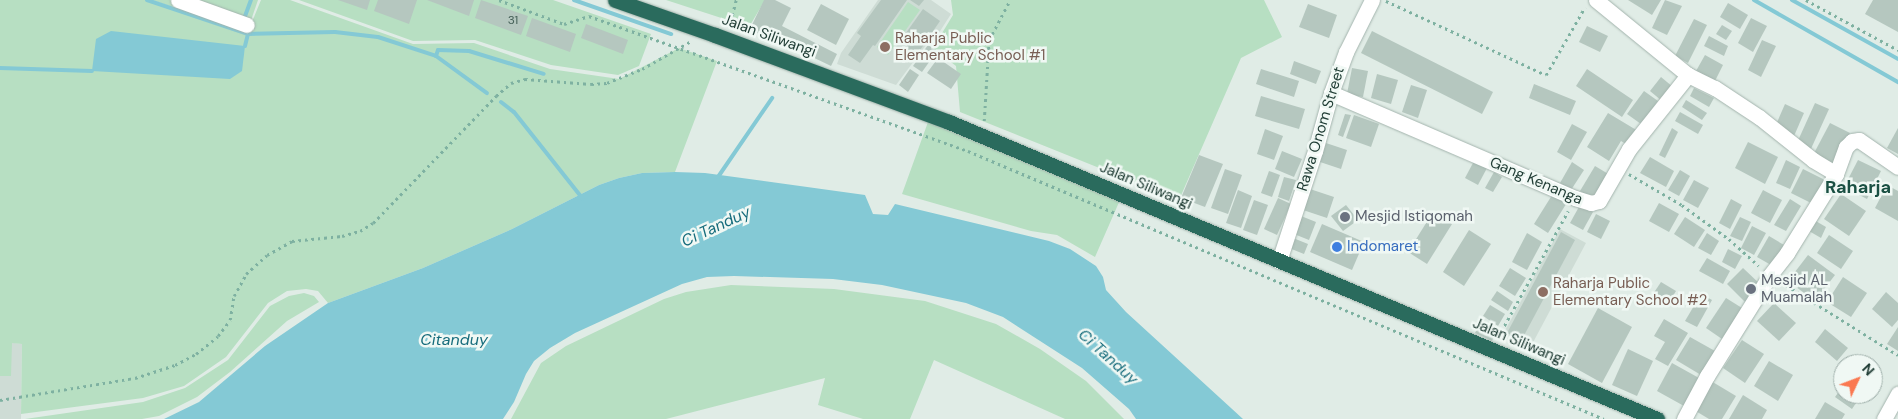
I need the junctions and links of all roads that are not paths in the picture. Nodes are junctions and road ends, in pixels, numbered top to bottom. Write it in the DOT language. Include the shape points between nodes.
graph roads {
  1 [pos="178,0"];
  2 [pos="615,0"];
  3 [pos="1372,0"];
  4 [pos="1596,0"];
  5 [pos="247,24"];
  6 [pos="1688,75"];
  7 [pos="1331,93"];
  8 [pos="1898,167"];
  9 [pos="1836,174"];
  10 [pos="1279,261"];
  11 [pos="1898,394"];
  12 [pos="1657,419"];
  13 [pos="1684,419"];
  14 [pos="1884,419"];
  1 -- 5 [label="street"];
  2 -- 10 [label="highway, Jalan Siliwangi" via="726,38 978,134"];
  3 -- 7 [label="street, Rawa Onom Street" via="1346,52"];
  4 -- 6 [label="street"];
  6 -- 7 [label="street, Gang Kenanga" via="1640,133 1599,201 1592,203"];
  6 -- 9 [label="street" via="1715,88 1759,117"];
  7 -- 10 [label="street, Rawa Onom Street"];
  8 -- 9 [label="street" via="1859,140 1846,147"];
  9 -- 13 [label="street" via="1707,376"];
  10 -- 12 [label="highway, Jalan Siliwangi"];
  11 -- 14 [label="street"];
}
